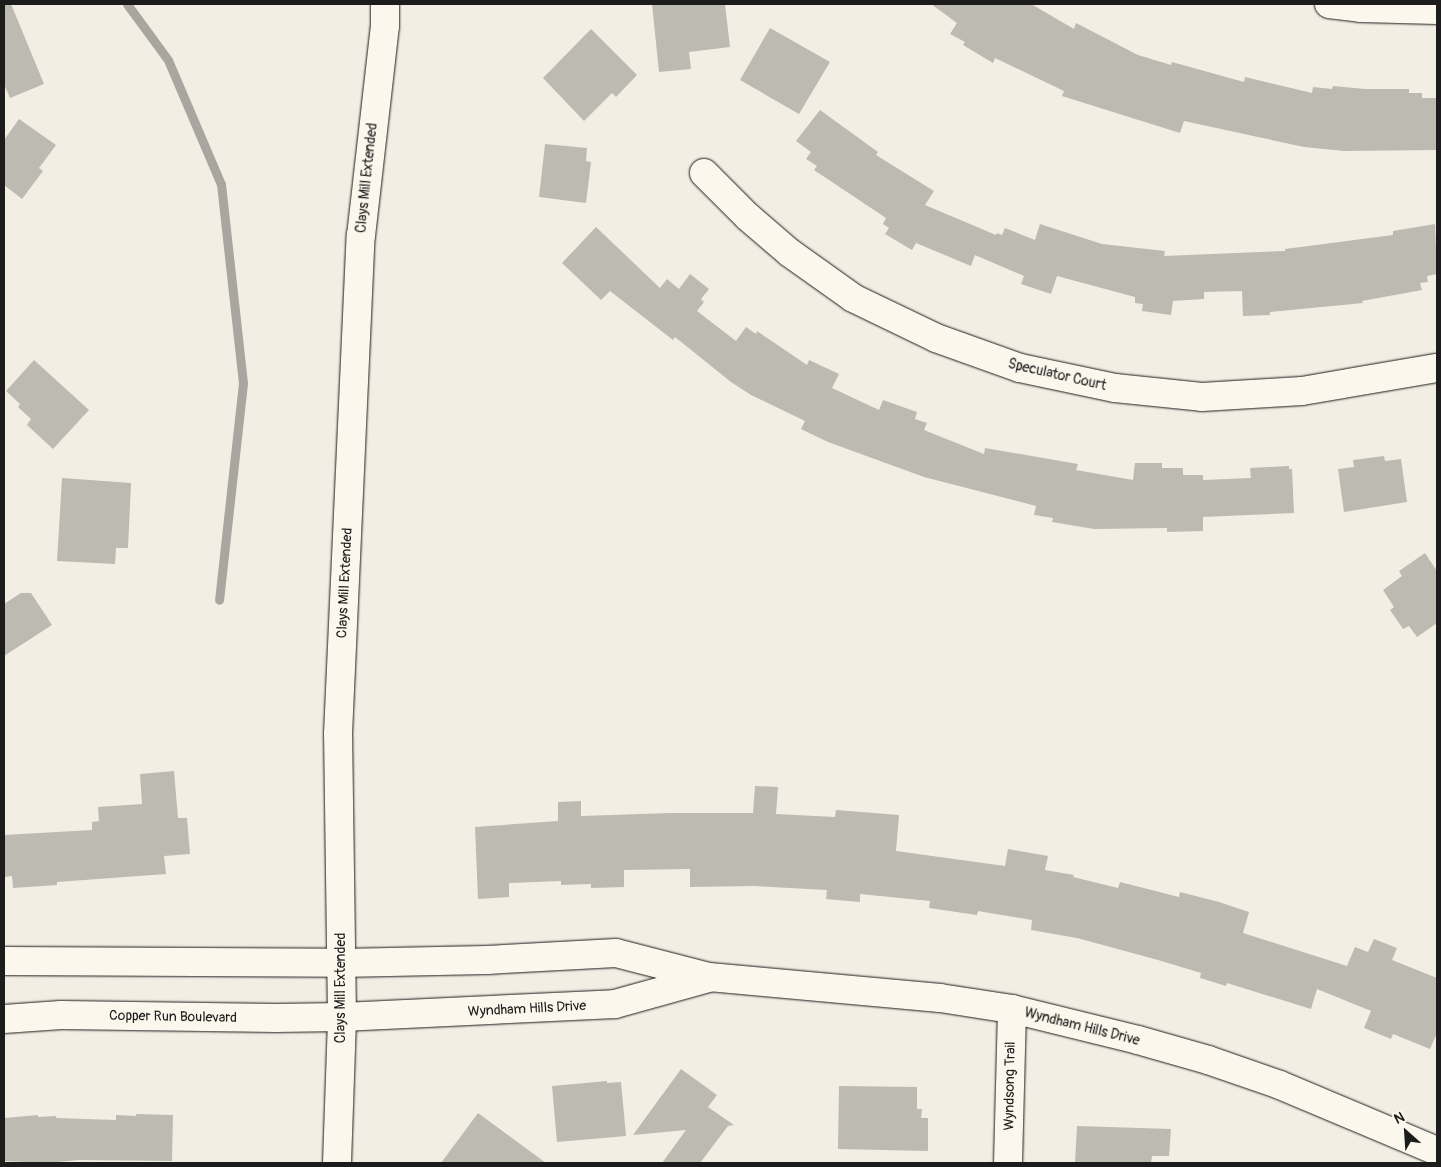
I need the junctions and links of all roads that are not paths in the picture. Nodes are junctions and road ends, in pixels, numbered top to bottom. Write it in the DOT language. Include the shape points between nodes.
graph roads {
  1 [pos="385,4"];
  2 [pos="1330,4"];
  3 [pos="1437,10"];
  4 [pos="704,173"];
  5 [pos="1437,368"];
  6 [pos="4,961"];
  7 [pos="341,963"];
  8 [pos="709,977"];
  9 [pos="1012,1009"];
  10 [pos="342,1017"];
  11 [pos="4,1019"];
  12 [pos="1437,1151"];
  13 [pos="337,1163"];
  14 [pos="1008,1163"];
  1 -- 7 [label="street, Clays Mill Extended" via="359,266 338,734"];
  2 -- 3 [label="street"];
  4 -- 5 [label="street, Speculator Court" via="769,235 853,298 936,338 1020,368 1115,388 1202,397 1302,392"];
  6 -- 7 [label="street"];
  7 -- 8 [label="street, Wyndham Hills Drive" via="616,953"];
  7 -- 10 [label="street, Clays Mill Extended"];
  8 -- 9 [label="street, Wyndham Hills Drive" via="940,998"];
  8 -- 10 [label="street, Wyndham Hills Drive" via="615,1004"];
  9 -- 12 [label="street, Wyndham Hills Drive" via="1217,1063 1280,1085"];
  9 -- 14 [label="street, Wyndsong Trail"];
  10 -- 11 [label="street, Copper Run Boulevard" via="61,1015"];
  10 -- 13 [label="street, Clays Mill Extended"];
}
